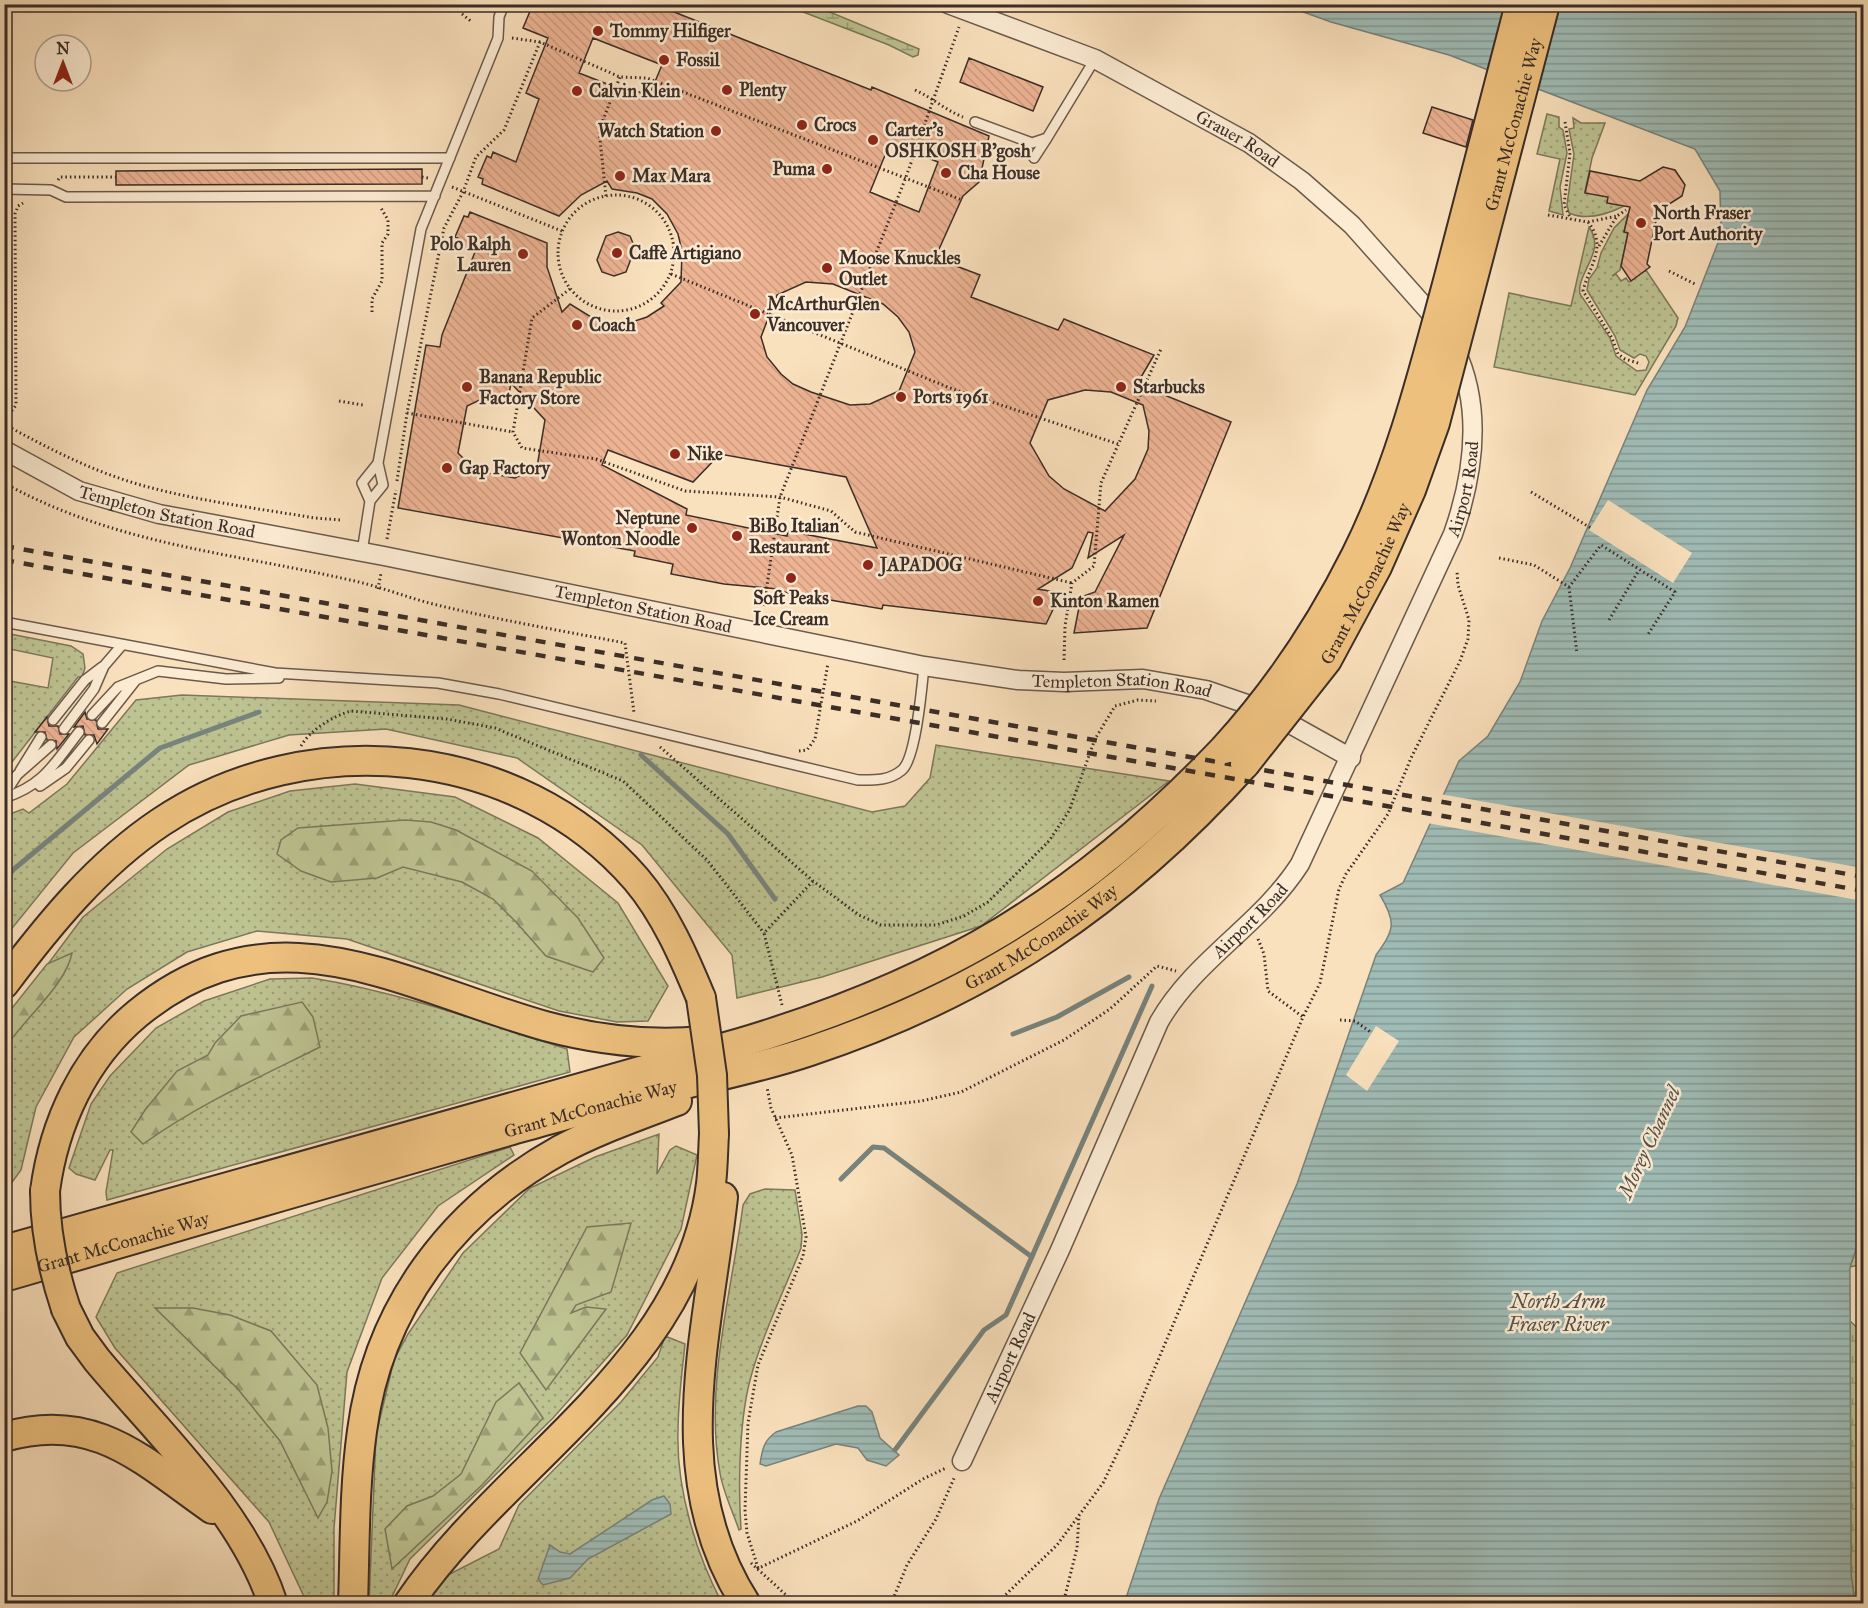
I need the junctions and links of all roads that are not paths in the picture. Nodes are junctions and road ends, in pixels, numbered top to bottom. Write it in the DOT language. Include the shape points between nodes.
graph roads {
  1 [pos="504,4"];
  2 [pos="1520,4"];
  3 [pos="1545,4"];
  4 [pos="956,7"];
  5 [pos="1095,59"];
  6 [pos="975,122"];
  7 [pos="1047,138"];
  8 [pos="4,158"];
  9 [pos="450,158"];
  10 [pos="1034,158"];
  11 [pos="4,189"];
  12 [pos="435,196"];
  13 [pos="1460,359"];
  14 [pos="4,450"];
  15 [pos="378,463"];
  16 [pos="370,501"];
  17 [pos="362,552"];
  18 [pos="4,622"];
  19 [pos="122,645"];
  20 [pos="104,666"];
  21 [pos="924,666"];
  22 [pos="144,675"];
  23 [pos="329,678"];
  24 [pos="92,715"];
  25 [pos="53,720"];
  26 [pos="102,723"];
  27 [pos="64,729"];
  28 [pos="79,732"];
  29 [pos="41,737"];
  30 [pos="89,740"];
  31 [pos="51,746"];
  32 [pos="1234,757"];
  33 [pos="1351,758"];
  34 [pos="17,775"];
  35 [pos="26,791"];
  36 [pos="4,797"];
  37 [pos="4,984"];
  38 [pos="782,1031"];
  39 [pos="771,1064"];
  40 [pos="721,1132"];
  41 [pos="4,1250"];
  42 [pos="4,1276"];
  43 [pos="4,1437"];
  44 [pos="962,1461"];
  45 [pos="230,1522"];
  46 [pos="273,1604"];
  47 [pos="353,1604"];
  48 [pos="408,1604"];
  49 [pos="746,1604"];
  1 -- 9 [label="lane" via="498,38"];
  2 -- 32 [label="main road, Grant McConachie Way, bridge" via="1429,352 1389,478 1356,555 1303,648 1263,703"];
  3 -- 32 [label="main road, Grant McConachie Way, bridge" via="1435,423 1412,490 1377,567 1327,660"];
  4 -- 5 [label="street, Grauer Road"];
  5 -- 7 [label="lane"];
  5 -- 13 [label="street, Grauer Road" via="1249,143 1302,181 1352,225 1447,332"];
  6 -- 7 [label="lane" via="1032,143"];
  7 -- 10 [label="lane"];
  8 -- 9 [label="lane"];
  9 -- 12 [label="lane"];
  11 -- 12 [label="lane" via="51,190 66,197"];
  12 -- 15 [label="lane" via="421,229"];
  13 -- 33 [label="street, Airport Road" via="1473,418 1472,460 1465,500"];
  14 -- 17 [label="street, Templeton Station Road" via="79,491 159,514"];
  15 -- 16 [label="lane" via="382,486"];
  15 -- 16 [label="lane" via="362,483"];
  16 -- 17 [label="lane"];
  17 -- 21 [label="street, Templeton Station Road"];
  18 -- 19 [label="lane"];
  19 -- 20 [label="lane"];
  19 -- 23 [label="lane" via="235,667"];
  20 -- 25 [label="lane" via="85,681"];
  20 -- 27 [label="lane" via="94,689"];
  21 -- 23 [label="lane" via="911,751 904,769 887,779 858,780 499,694 438,683"];
  21 -- 33 [label="street, Templeton Station Road" via="1018,681 1143,679 1206,690 1267,711"];
  22 -- 23 [label="lane" via="166,670 226,679"];
  22 -- 24 [label="lane" via="118,687"];
  22 -- 26 [label="lane" via="133,682"];
  28 -- 35 [label="lane" via="43,778"];
  29 -- 34 [label="lane"];
  30 -- 35 [label="lane" via="58,774"];
  31 -- 34 [label="lane"];
  32 -- 38 [label="main road, Grant McConachie Way" via="1075,885 1021,922 896,988"];
  32 -- 39 [label="main road, Grant McConachie Way" via="1178,835 1126,882 1037,945 910,1013"];
  33 -- 44 [label="street, Airport Road" via="1287,885 1253,923 1193,975 1160,1022"];
  34 -- 36 [label="lane"];
  35 -- 36 [label="lane"];
  37 -- 40 [label="main road" via="62,911 100,871 162,821 205,797 277,771 327,762 378,759 424,764 473,776 539,804 581,830 637,880 677,943 713,1023 726,1074"];
  38 -- 41 [label="main road, Grant McConachie Way"];
  38 -- 45 [label="main road, bridge" via="700,1042 619,1041 545,1026 364,967 298,957 250,960 202,975 142,1010 109,1040 73,1096 56,1138 45,1191 46,1231 66,1309 97,1360 193,1471"];
  39 -- 42 [label="main road, Grant McConachie Way" via="584,1110"];
  39 -- 47 [label="main road" via="562,1149 497,1191 431,1258 393,1320 371,1385 358,1467"];
  40 -- 48 [label="main road" via="697,1239 660,1317 605,1389 454,1544"];
  40 -- 49 [label="main road" via="721,1218 700,1378 697,1442 701,1487 712,1532"];
  43 -- 45 [label="main road" via="46,1429 100,1436 147,1461"];
  45 -- 46 [label="main road"];
}
